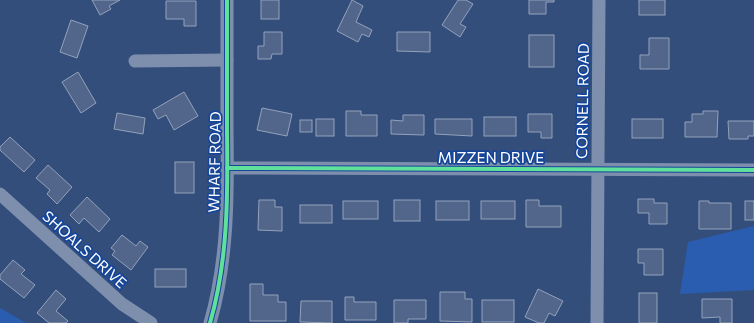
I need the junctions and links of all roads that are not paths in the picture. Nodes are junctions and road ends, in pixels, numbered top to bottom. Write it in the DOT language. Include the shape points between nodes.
graph roads {
  1 [pos="227,0"];
  2 [pos="599,0"];
  3 [pos="226,60"];
  4 [pos="135,61"];
  5 [pos="228,168"];
  6 [pos="597,169"];
  7 [pos="754,170"];
  8 [pos="0,194"];
  9 [pos="152,323"];
  10 [pos="210,323"];
  11 [pos="597,323"];
  1 -- 3 [label="street, WHARF ROAD"];
  2 -- 6 [label="street, CORNELL ROAD"];
  3 -- 4 [label="street"];
  3 -- 5 [label="street, WHARF ROAD"];
  5 -- 6 [label="street, MIZZEN DRIVE"];
  5 -- 10 [label="street, WHARF ROAD" via="222,271"];
  6 -- 7 [label="street, MIZZEN DRIVE"];
  6 -- 11 [label="street, CORNELL ROAD"];
  8 -- 9 [label="street, SHOALS DRIVE" via="122,304"];
}
